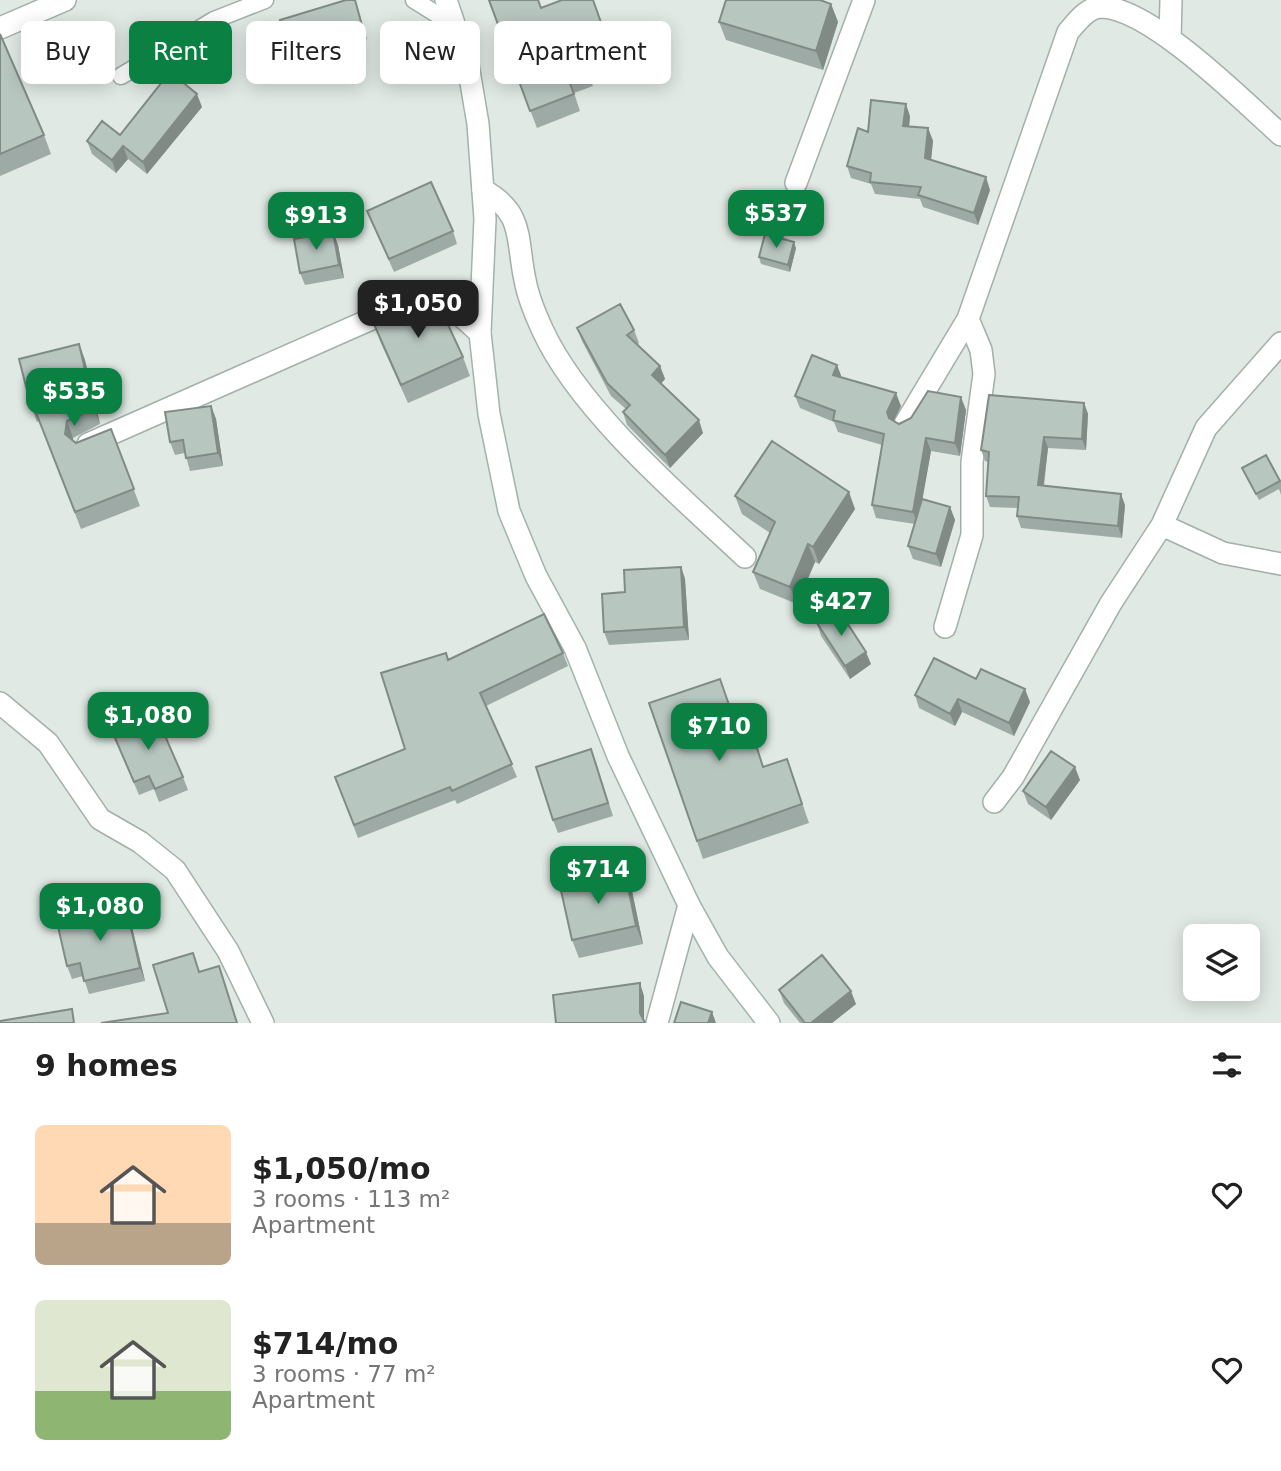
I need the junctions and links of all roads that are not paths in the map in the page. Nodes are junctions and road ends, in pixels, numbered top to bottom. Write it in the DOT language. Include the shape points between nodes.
graph roads {
  1 [pos="65,0"];
  2 [pos="265,0"];
  3 [pos="414,0"];
  4 [pos="446,0"];
  5 [pos="864,0"];
  6 [pos="1171,0"];
  7 [pos="448,21"];
  8 [pos="453,21"];
  9 [pos="0,28"];
  10 [pos="1170,39"];
  11 [pos="121,76"];
  12 [pos="471,84"];
  13 [pos="1281,135"];
  14 [pos="796,183"];
  15 [pos="483,190"];
  16 [pos="968,319"];
  17 [pos="480,333"];
  18 [pos="1281,343"];
  19 [pos="905,424"];
  20 [pos="83,446"];
  21 [pos="1162,525"];
  22 [pos="745,557"];
  23 [pos="1281,564"];
  24 [pos="945,627"];
  25 [pos="0,702"];
  26 [pos="994,802"];
  27 [pos="689,905"];
  28 [pos="263,1023"];
  29 [pos="657,1023"];
  30 [pos="768,1023"];
  1 -- 9 [label="street"];
  2 -- 11 [label="lane" via="214,20"];
  3 -- 7 [label="lane"];
  4 -- 8 [label="street"];
  5 -- 14 [label="street"];
  6 -- 10 [label="street"];
  10 -- 13 [label="street"];
  10 -- 16 [label="street" via="1148,22 1102,7 1085,13 1068,32"];
  12 -- 15 [label="street"];
  15 -- 17 [label="street"];
  15 -- 22 [label="street" via="502,201 512,214 525,282 543,332 583,392 647,464"];
  16 -- 19 [label="street"];
  16 -- 24 [label="street" via="981,350 984,374 972,462 972,535"];
  17 -- 20 [label="street" via="439,301 424,300 394,309"];
  17 -- 27 [label="street" via="489,414 509,511"];
  18 -- 21 [label="street" via="1206,428"];
  21 -- 23 [label="street" via="1223,553"];
  21 -- 26 [label="street"];
  25 -- 28 [label="street" via="48,743 100,819 175,870 228,951"];
  27 -- 29 [label="street"];
  27 -- 30 [label="street" via="718,957"];
}
